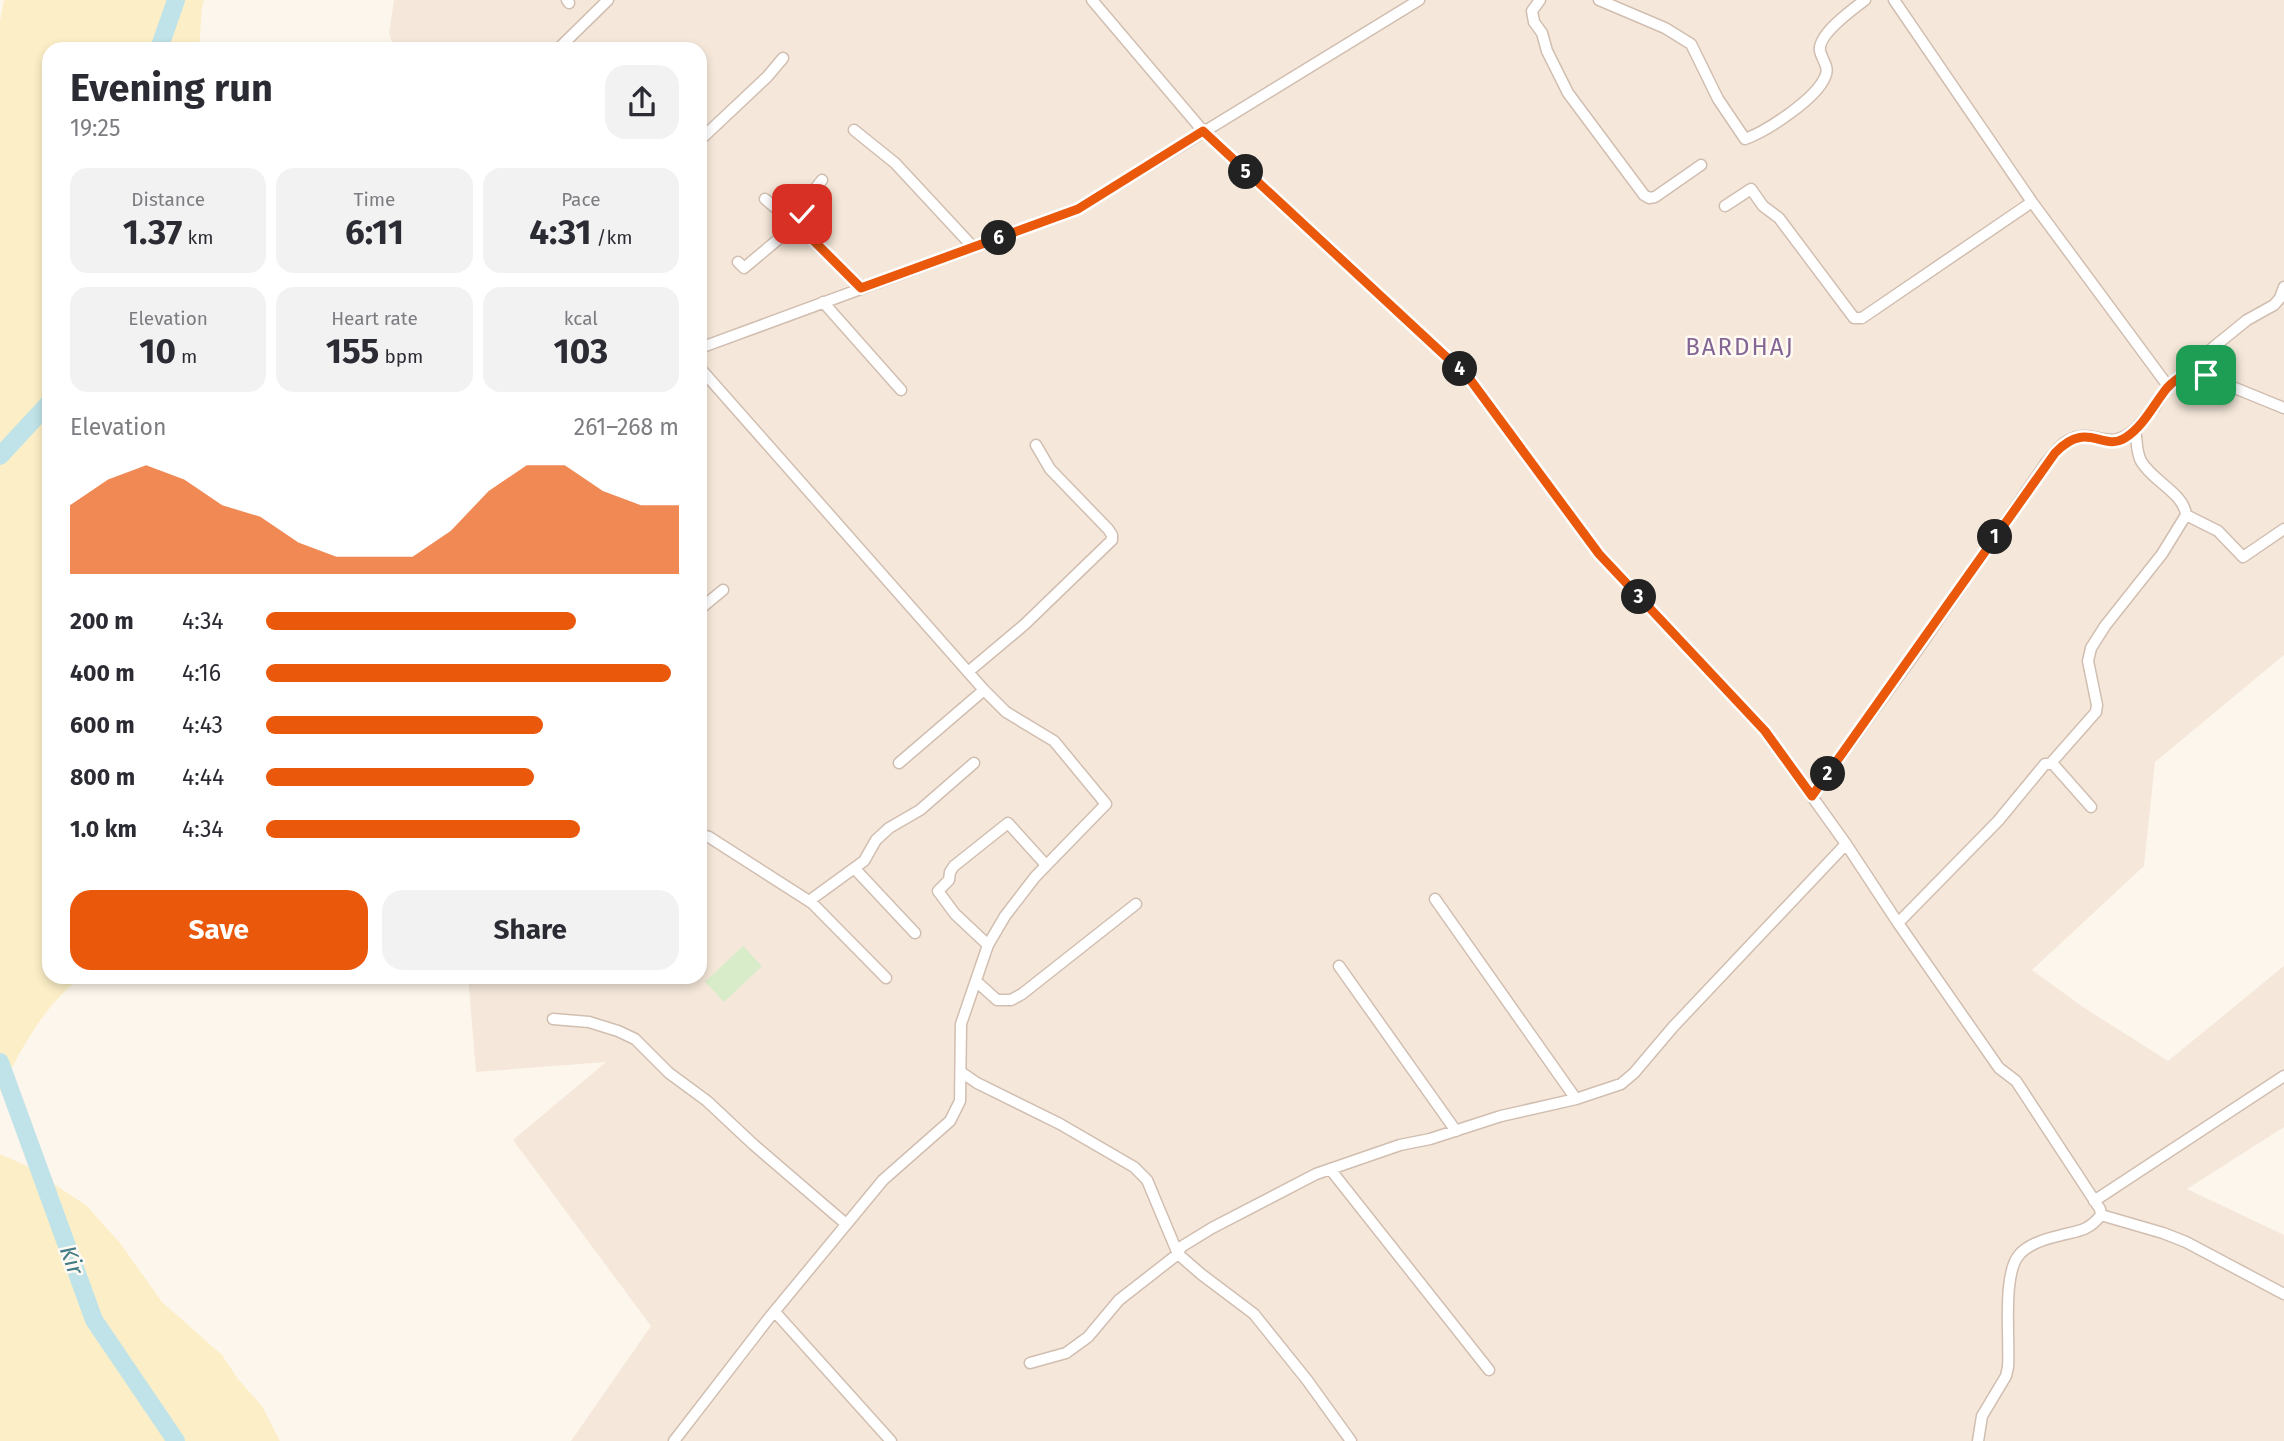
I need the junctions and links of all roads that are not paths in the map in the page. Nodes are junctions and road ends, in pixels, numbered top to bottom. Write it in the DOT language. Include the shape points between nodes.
graph roads {
  1 [pos="608,0"];
  2 [pos="1092,0"];
  3 [pos="1419,0"];
  4 [pos="1540,0"];
  5 [pos="1599,0"];
  6 [pos="1865,0"];
  7 [pos="1894,0"];
  8 [pos="565,42"];
  9 [pos="783,58"];
  10 [pos="854,130"];
  11 [pos="1203,131"];
  12 [pos="707,134"];
  13 [pos="1701,166"];
  14 [pos="822,180"];
  15 [pos="765,199"];
  16 [pos="2032,202"];
  17 [pos="1725,206"];
  18 [pos="800,224"];
  19 [pos="974,247"];
  20 [pos="738,262"];
  21 [pos="2284,287"];
  22 [pos="861,288"];
  23 [pos="823,302"];
  24 [pos="707,345"];
  25 [pos="2189,371"];
  26 [pos="707,376"];
  27 [pos="2168,386"];
  28 [pos="901,390"];
  29 [pos="2284,408"];
  30 [pos="2135,429"];
  31 [pos="1036,445"];
  32 [pos="2186,515"];
  33 [pos="2284,529"];
  34 [pos="723,590"];
  35 [pos="707,603"];
  36 [pos="968,672"];
  37 [pos="984,690"];
  38 [pos="899,762"];
  39 [pos="974,763"];
  40 [pos="2051,763"];
  41 [pos="1812,796"];
  42 [pos="2091,807"];
  43 [pos="707,836"];
  44 [pos="1846,844"];
  45 [pos="1046,865"];
  46 [pos="855,869"];
  47 [pos="1435,899"];
  48 [pos="809,901"];
  49 [pos="1136,904"];
  50 [pos="1898,923"];
  51 [pos="915,933"];
  52 [pos="988,945"];
  53 [pos="1339,966"];
  54 [pos="886,978"];
  55 [pos="977,982"];
  56 [pos="553,1019"];
  57 [pos="961,1072"];
  58 [pos="2284,1076"];
  59 [pos="1576,1099"];
  60 [pos="1456,1131"];
  61 [pos="1330,1169"];
  62 [pos="2094,1201"];
  63 [pos="2101,1215"];
  64 [pos="846,1224"];
  65 [pos="1178,1254"];
  66 [pos="2284,1294"];
  67 [pos="775,1312"];
  68 [pos="1030,1363"];
  69 [pos="1489,1370"];
  70 [pos="674,1441"];
  71 [pos="891,1441"];
  72 [pos="1351,1441"];
  73 [pos="1978,1441"];
  1 -- 8 [label="street"];
  2 -- 11 [label="street"];
  3 -- 11 [label="street"];
  4 -- 13 [label="street" via="1532,11 1534,22 1559,76 1644,195 1655,197"];
  5 -- 6 [label="street" via="1691,44 1718,99 1745,139 1788,115 1811,95 1825,77 1827,67 1820,51 1823,37"];
  7 -- 16 [label="street"];
  9 -- 12 [label="street"];
  10 -- 19 [label="street" via="895,163"];
  11 -- 19 [label="street" via="1078,209"];
  11 -- 41 [label="street" via="1469,378 1599,554 1765,731"];
  14 -- 18 [label="street"];
  15 -- 18 [label="street"];
  16 -- 17 [label="street" via="1857,319 1755,192 1751,189"];
  16 -- 27 [label="street"];
  18 -- 20 [label="street" via="744,268"];
  18 -- 22 [label="street"];
  19 -- 22 [label="street"];
  21 -- 25 [label="street" via="2277,302 2247,320"];
  22 -- 23 [label="street"];
  23 -- 24 [label="street"];
  23 -- 28 [label="street"];
  25 -- 27 [label="street"];
  25 -- 29 [label="street"];
  26 -- 36 [label="street"];
  27 -- 30 [label="street"];
  30 -- 32 [label="street" via="2140,460 2182,503"];
  30 -- 41 [label="street" via="2114,441 2073,438 2046,463"];
  31 -- 36 [label="street" via="1050,469 1108,529 1112,540"];
  32 -- 33 [label="street" via="2222,534 2243,557"];
  32 -- 40 [label="street" via="2091,648 2088,661 2096,712"];
  34 -- 35 [label="street"];
  36 -- 37 [label="street"];
  37 -- 38 [label="street"];
  37 -- 45 [label="street" via="1006,712 1054,741 1105,801"];
  39 -- 46 [label="street" via="920,810 889,828"];
  40 -- 42 [label="street"];
  40 -- 50 [label="street" via="2045,764 1998,821"];
  41 -- 44 [label="street"];
  43 -- 48 [label="street"];
  44 -- 50 [label="street"];
  44 -- 59 [label="street" via="1634,1073 1621,1084"];
  45 -- 52 [label="street"];
  45 -- 52 [label="street" via="1008,823 950,872 939,891 955,914"];
  46 -- 48 [label="street"];
  46 -- 51 [label="street"];
  47 -- 59 [label="street"];
  48 -- 54 [label="street"];
  49 -- 55 [label="street" via="1011,1000 997,1000"];
  50 -- 62 [label="street" via="1999,1068 2016,1082"];
  52 -- 55 [label="street"];
  53 -- 60 [label="street"];
  55 -- 57 [label="street" via="961,1024"];
  56 -- 64 [label="street" via="589,1022 635,1039"];
  57 -- 64 [label="street" via="960,1101 950,1121 883,1180"];
  57 -- 65 [label="street" via="1134,1167 1147,1180"];
  58 -- 62 [label="street"];
  59 -- 60 [label="street"];
  60 -- 61 [label="street"];
  61 -- 65 [label="street" via="1212,1227 1181,1247"];
  61 -- 69 [label="street"];
  62 -- 63 [label="street"];
  63 -- 66 [label="street" via="2186,1242"];
  63 -- 73 [label="street" via="2081,1231 2028,1248 2015,1261 2009,1285 2008,1367 1982,1416"];
  64 -- 67 [label="street"];
  65 -- 68 [label="street" via="1119,1300 1088,1337 1066,1353"];
  65 -- 72 [label="street" via="1254,1314"];
  67 -- 70 [label="street"];
  67 -- 71 [label="street"];
}
